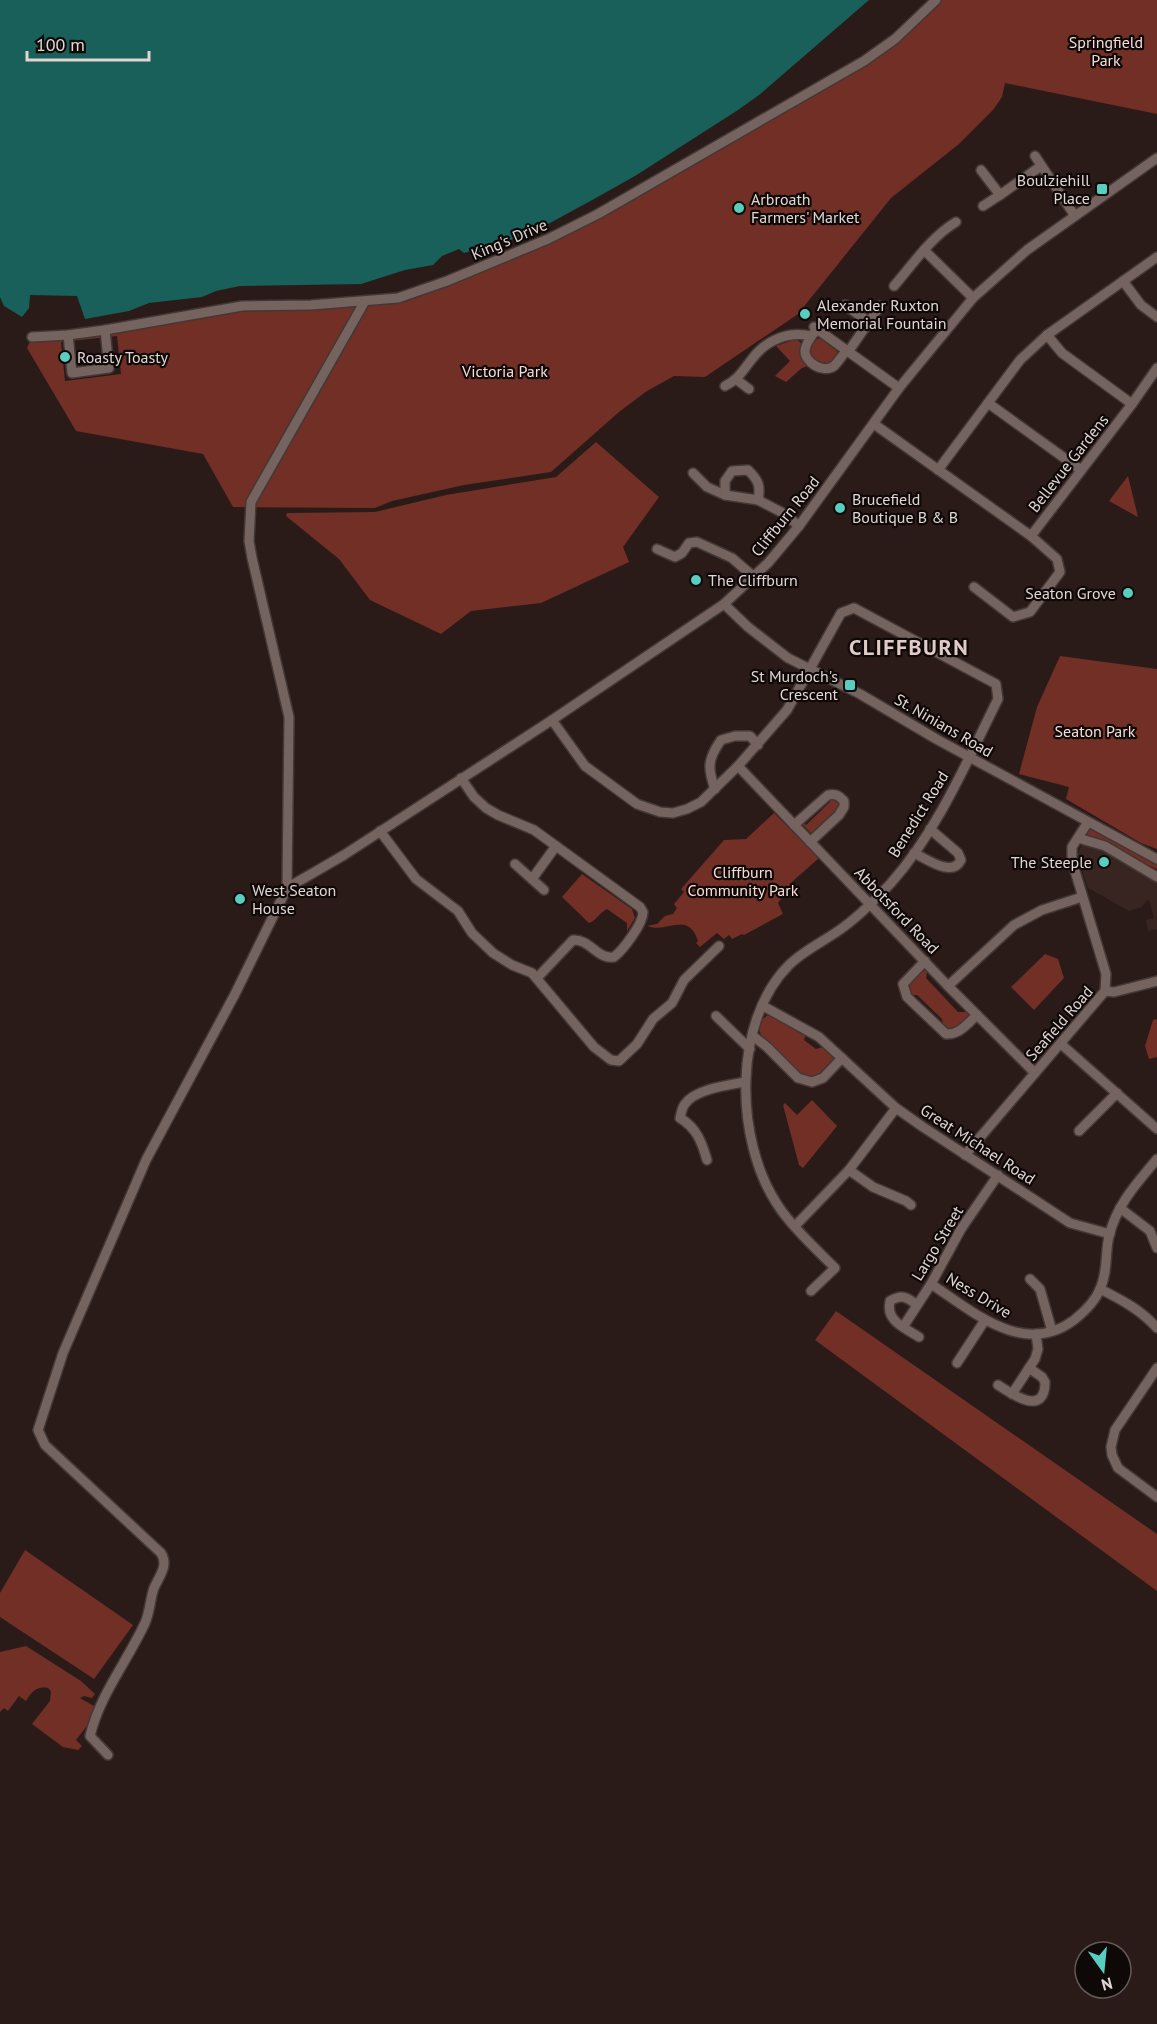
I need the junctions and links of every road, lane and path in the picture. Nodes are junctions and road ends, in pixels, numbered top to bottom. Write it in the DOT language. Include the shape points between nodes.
graph roads {
  1 [pos="936,0"];
  2 [pos="1035,156"];
  3 [pos="1157,158"];
  4 [pos="1041,166"];
  5 [pos="981,170"];
  6 [pos="1000,195"];
  7 [pos="983,206"];
  8 [pos="1075,216"];
  9 [pos="956,222"];
  10 [pos="924,250"];
  11 [pos="1157,257"];
  12 [pos="1123,281"];
  13 [pos="894,286"];
  14 [pos="973,298"];
  15 [pos="365,301"];
  16 [pos="845,305"];
  17 [pos="880,306"];
  18 [pos="1157,317"];
  19 [pos="869,322"];
  20 [pos="105,330"];
  21 [pos="814,331"];
  22 [pos="68,335"];
  23 [pos="1047,335"];
  24 [pos="32,337"];
  25 [pos="847,351"];
  26 [pos="1157,368"];
  27 [pos="737,380"];
  28 [pos="725,386"];
  29 [pos="899,388"];
  30 [pos="749,389"];
  31 [pos="988,403"];
  32 [pos="1132,404"];
  33 [pos="874,424"];
  34 [pos="938,470"];
  35 [pos="1081,470"];
  36 [pos="693,473"];
  37 [pos="725,495"];
  38 [pos="758,500"];
  39 [pos="799,526"];
  40 [pos="1031,536"];
  41 [pos="657,549"];
  42 [pos="754,577"];
  43 [pos="974,587"];
  44 [pos="724,604"];
  45 [pos="810,669"];
  46 [pos="552,720"];
  47 [pos="758,745"];
  48 [pos="969,757"];
  49 [pos="738,766"];
  50 [pos="461,778"];
  51 [pos="716,789"];
  52 [pos="1088,822"];
  53 [pos="794,825"];
  54 [pos="930,829"];
  55 [pos="380,831"];
  56 [pos="1078,838"];
  57 [pos="810,842"];
  58 [pos="556,846"];
  59 [pos="914,853"];
  60 [pos="1157,859"];
  61 [pos="515,864"];
  62 [pos="1157,877"];
  63 [pos="532,879"];
  64 [pos="287,888"];
  65 [pos="544,890"];
  66 [pos="1082,897"];
  67 [pos="870,904"];
  68 [pos="719,946"];
  69 [pos="695,951"];
  70 [pos="704,959"];
  71 [pos="925,961"];
  72 [pos="537,978"];
  73 [pos="1157,981"];
  74 [pos="948,986"];
  75 [pos="1105,992"];
  76 [pos="763,1006"];
  77 [pos="977,1015"];
  78 [pos="716,1016"];
  79 [pos="753,1036"];
  80 [pos="1061,1044"];
  81 [pos="750,1049"];
  82 [pos="842,1058"];
  83 [pos="1035,1073"];
  84 [pos="745,1082"];
  85 [pos="1117,1093"];
  86 [pos="896,1108"];
  87 [pos="1157,1130"];
  88 [pos="1079,1131"];
  89 [pos="965,1155"];
  90 [pos="1157,1159"];
  91 [pos="707,1160"];
  92 [pos="849,1170"];
  93 [pos="998,1175"];
  94 [pos="911,1205"];
  95 [pos="1120,1208"];
  96 [pos="795,1226"];
  97 [pos="1110,1234"];
  98 [pos="1157,1248"];
  99 [pos="1030,1279"];
  100 [pos="931,1284"];
  101 [pos="1100,1290"];
  102 [pos="811,1291"];
  103 [pos="917,1305"];
  104 [pos="985,1320"];
  105 [pos="903,1327"];
  106 [pos="1157,1328"];
  107 [pos="1052,1331"];
  108 [pos="1036,1334"];
  109 [pos="919,1337"];
  110 [pos="957,1363"];
  111 [pos="1029,1368"];
  112 [pos="1157,1368"];
  113 [pos="998,1385"];
  114 [pos="1012,1394"];
  115 [pos="1157,1497"];
  116 [pos="108,1755"];
  1 -- 15 [label="street, King's Drive" via="895,39 864,61 598,214 447,281 398,298"];
  2 -- 4 [label="street"];
  3 -- 8 [label="street, Cliffburn Road"];
  4 -- 6 [label="street"];
  4 -- 8 [label="street"];
  5 -- 6 [label="street"];
  6 -- 7 [label="street"];
  8 -- 14 [label="street, Cliffburn Road" via="1027,250"];
  9 -- 10 [label="street"];
  10 -- 13 [label="street"];
  10 -- 14 [label="street"];
  11 -- 12 [label="street"];
  12 -- 18 [label="street" via="1141,305"];
  12 -- 23 [label="street"];
  14 -- 29 [label="street, Cliffburn Road"];
  15 -- 20 [label="street, King's Drive" via="242,306"];
  15 -- 64 [label="street" via="251,502 252,558 289,717"];
  16 -- 19 [label="street"];
  17 -- 19 [label="street"];
  19 -- 25 [label="street"];
  20 -- 22 [label="street, King's Drive"];
  20 -- 22 [label="street" via="109,368 72,373"];
  21 -- 25 [label="street"];
  21 -- 25 [label="street" via="806,345 806,357 821,368 835,365"];
  21 -- 27 [label="street" via="776,339 752,358"];
  22 -- 24 [label="street, King's Drive"];
  23 -- 31 [label="street" via="1020,360"];
  23 -- 32 [label="street" via="1062,353"];
  25 -- 29 [label="street"];
  26 -- 32 [label="street, Bellevue Gardens"];
  27 -- 28 [label="street"];
  27 -- 30 [label="street"];
  29 -- 33 [label="street, Cliffburn Road"];
  31 -- 34 [label="street"];
  31 -- 35 [label="street"];
  32 -- 35 [label="street, Bellevue Gardens"];
  33 -- 34 [label="street, Bellevue Gardens"];
  33 -- 39 [label="street, Cliffburn Road"];
  34 -- 40 [label="street, Bellevue Gardens"];
  35 -- 40 [label="street, Bellevue Gardens"];
  36 -- 37 [label="street" via="707,487"];
  37 -- 38 [label="street"];
  37 -- 38 [label="street" via="725,481 732,471 748,470 758,480"];
  38 -- 39 [label="street"];
  39 -- 42 [label="street, Cliffburn Road"];
  40 -- 43 [label="street" via="1057,559 1060,572 1030,612 1013,617"];
  41 -- 42 [label="street" via="675,556 686,545 697,542 732,558"];
  42 -- 44 [label="street, Cliffburn Road"];
  44 -- 45 [label="street, St. Ninians Road" via="788,658"];
  44 -- 46 [label="street, Cliffburn Road"];
  45 -- 47 [label="street" via="787,710"];
  45 -- 48 [label="street, St. Ninians Road"];
  45 -- 48 [label="street, Benedict Road" via="841,613 854,608 996,684 998,699"];
  46 -- 50 [label="street, Cliffburn Road"];
  46 -- 51 [label="street" via="585,766 637,804 673,813 701,802"];
  47 -- 49 [label="street"];
  47 -- 51 [label="street" via="750,736 721,740 711,756 709,773"];
  48 -- 52 [label="street, St. Ninians Road"];
  48 -- 54 [label="street, Benedict Road"];
  49 -- 51 [label="street"];
  49 -- 53 [label="street, Abbotsford Road"];
  50 -- 55 [label="street, Cliffburn Road"];
  50 -- 58 [label="street" via="486,808 534,830"];
  52 -- 56 [label="street, Seafield Road"];
  52 -- 60 [label="street, St. Ninians Road"];
  53 -- 57 [label="street, Abbotsford Road"];
  53 -- 57 [label="street" via="828,795 840,796 844,801 842,811"];
  54 -- 59 [label="street, Benedict Road"];
  54 -- 59 [label="street" via="958,853 958,866 944,867"];
  55 -- 64 [label="street, Cliffburn Road"];
  55 -- 72 [label="street" via="416,879 458,911 479,940"];
  56 -- 62 [label="street" via="1105,846"];
  56 -- 66 [label="street, Seafield Road" via="1072,847 1071,861"];
  57 -- 67 [label="street, Abbotsford Road"];
  58 -- 63 [label="street"];
  58 -- 72 [label="street" via="640,907 643,918 614,957 603,956 580,939 573,940"];
  59 -- 67 [label="street, Benedict Road"];
  61 -- 63 [label="street"];
  63 -- 65 [label="street"];
  64 -- 116 [label="street" via="146,1160 63,1353 38,1430 45,1444 164,1558 145,1622 95,1715 90,1736"];
  66 -- 74 [label="street" via="1042,910 1014,925"];
  66 -- 75 [label="street, Seafield Road" via="1106,974"];
  67 -- 71 [label="street, Abbotsford Road"];
  67 -- 76 [label="street, Benedict Road" via="787,966"];
  68 -- 70 [label="street"];
  69 -- 70 [label="street"];
  70 -- 72 [label="street" via="684,980 672,1003 653,1019 637,1044 619,1060 611,1060 594,1047"];
  71 -- 74 [label="street, Abbotsford Road"];
  71 -- 77 [label="street" via="903,984 907,997 946,1034 959,1032"];
  73 -- 75 [label="street"];
  74 -- 77 [label="street, Abbotsford Road"];
  75 -- 80 [label="street, Seafield Road"];
  76 -- 79 [label="street, Benedict Road"];
  76 -- 82 [label="street, Great Michael Road" via="819,1037"];
  77 -- 83 [label="street, Abbotsford Road"];
  78 -- 81 [label="street"];
  79 -- 81 [label="street, Benedict Road"];
  79 -- 82 [label="street" via="798,1078 812,1082 823,1078"];
  80 -- 83 [label="street, Seafield Road"];
  80 -- 85 [label="street"];
  81 -- 84 [label="street, Benedict Road"];
  82 -- 86 [label="street, Great Michael Road"];
  83 -- 89 [label="street, Seafield Road"];
  84 -- 91 [label="street" via="711,1089 684,1104 680,1118 691,1125 702,1142"];
  84 -- 96 [label="street, Benedict Road" via="754,1154 777,1205"];
  85 -- 87 [label="street"];
  85 -- 88 [label="street"];
  86 -- 89 [label="street, Great Michael Road"];
  86 -- 92 [label="street"];
  89 -- 93 [label="street, Great Michael Road"];
  90 -- 95 [label="street, Ness Drive" via="1126,1195"];
  92 -- 94 [label="street" via="865,1183"];
  92 -- 96 [label="street"];
  93 -- 97 [label="street, Great Michael Road" via="1070,1222"];
  93 -- 100 [label="street, Largo Street" via="961,1229"];
  95 -- 97 [label="street, Ness Drive"];
  95 -- 98 [label="street" via="1150,1231"];
  96 -- 102 [label="street, Benedict Road" via="834,1268"];
  97 -- 101 [label="street, Ness Drive"];
  99 -- 107 [label="street" via="1040,1289"];
  100 -- 103 [label="street, Largo Street"];
  100 -- 104 [label="street, Ness Drive"];
  101 -- 106 [label="street" via="1124,1301"];
  101 -- 107 [label="street, Ness Drive" via="1087,1310"];
  103 -- 105 [label="street, Largo Street"];
  103 -- 105 [label="street" via="906,1297 890,1301 889,1314"];
  104 -- 108 [label="street, Ness Drive" via="1016,1333"];
  104 -- 110 [label="street"];
  105 -- 109 [label="street"];
  107 -- 108 [label="street, Ness Drive"];
  108 -- 111 [label="street" via="1038,1349"];
  111 -- 114 [label="street"];
  111 -- 114 [label="street" via="1046,1382 1044,1393 1029,1402"];
  112 -- 115 [label="street" via="1115,1430 1112,1447 1118,1468"];
  113 -- 114 [label="street"];
}
